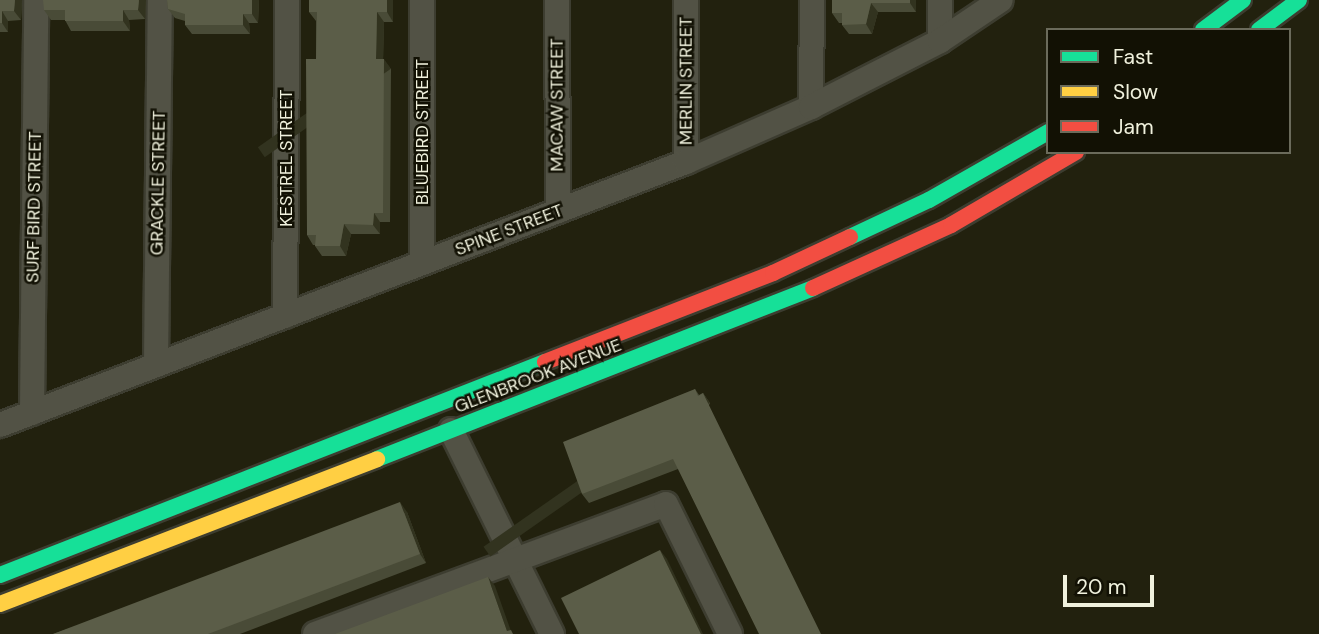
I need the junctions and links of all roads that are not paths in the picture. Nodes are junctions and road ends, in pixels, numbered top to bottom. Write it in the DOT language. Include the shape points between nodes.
graph roads {
  1 [pos="36,0"];
  2 [pos="160,0"];
  3 [pos="286,0"];
  4 [pos="422,0"];
  5 [pos="557,0"];
  6 [pos="687,0"];
  7 [pos="812,0"];
  8 [pos="940,0"];
  9 [pos="1002,0"];
  10 [pos="1243,0"];
  11 [pos="1299,0"];
  12 [pos="1206,28"];
  13 [pos="1262,28"];
  14 [pos="940,41"];
  15 [pos="811,107"];
  16 [pos="1046,133"];
  17 [pos="1072,154"];
  18 [pos="686,162"];
  19 [pos="558,211"];
  20 [pos="422,263"];
  21 [pos="285,316"];
  22 [pos="156,365"];
  23 [pos="32,413"];
  24 [pos="0,425"];
  25 [pos="451,430"];
  26 [pos="516,560"];
  27 [pos="0,575"];
  28 [pos="0,604"];
  29 [pos="315,634"];
  30 [pos="552,634"];
  31 [pos="730,634"];
  1 -- 23 [label="street, SURF BIRD STREET"];
  2 -- 22 [label="street, GRACKLE STREET"];
  3 -- 21 [label="street, KESTREL STREET"];
  4 -- 20 [label="street, BLUEBIRD STREET"];
  5 -- 19 [label="street, MACAW STREET"];
  6 -- 18 [label="street, MERLIN STREET"];
  7 -- 15 [label="street"];
  8 -- 14 [label="street"];
  9 -- 14 [label="street, SPINE STREET"];
  10 -- 12 [label="street"];
  11 -- 13 [label="street"];
  14 -- 15 [label="street, SPINE STREET"];
  15 -- 18 [label="street, SPINE STREET"];
  16 -- 27 [label="street, GLENBROOK AVENUE" via="929,200 773,273"];
  17 -- 25 [label="street, GLENBROOK AVENUE" via="879,260 779,304"];
  18 -- 19 [label="street, SPINE STREET"];
  19 -- 20 [label="street, SPINE STREET"];
  20 -- 21 [label="street, SPINE STREET"];
  21 -- 22 [label="street, SPINE STREET"];
  22 -- 23 [label="street, SPINE STREET"];
  23 -- 24 [label="street, SPINE STREET"];
  25 -- 26 [label="street"];
  25 -- 28 [label="street, GLENBROOK AVENUE"];
  26 -- 29 [label="street"];
  26 -- 30 [label="street"];
  26 -- 31 [label="street" via="666,504"];
}
